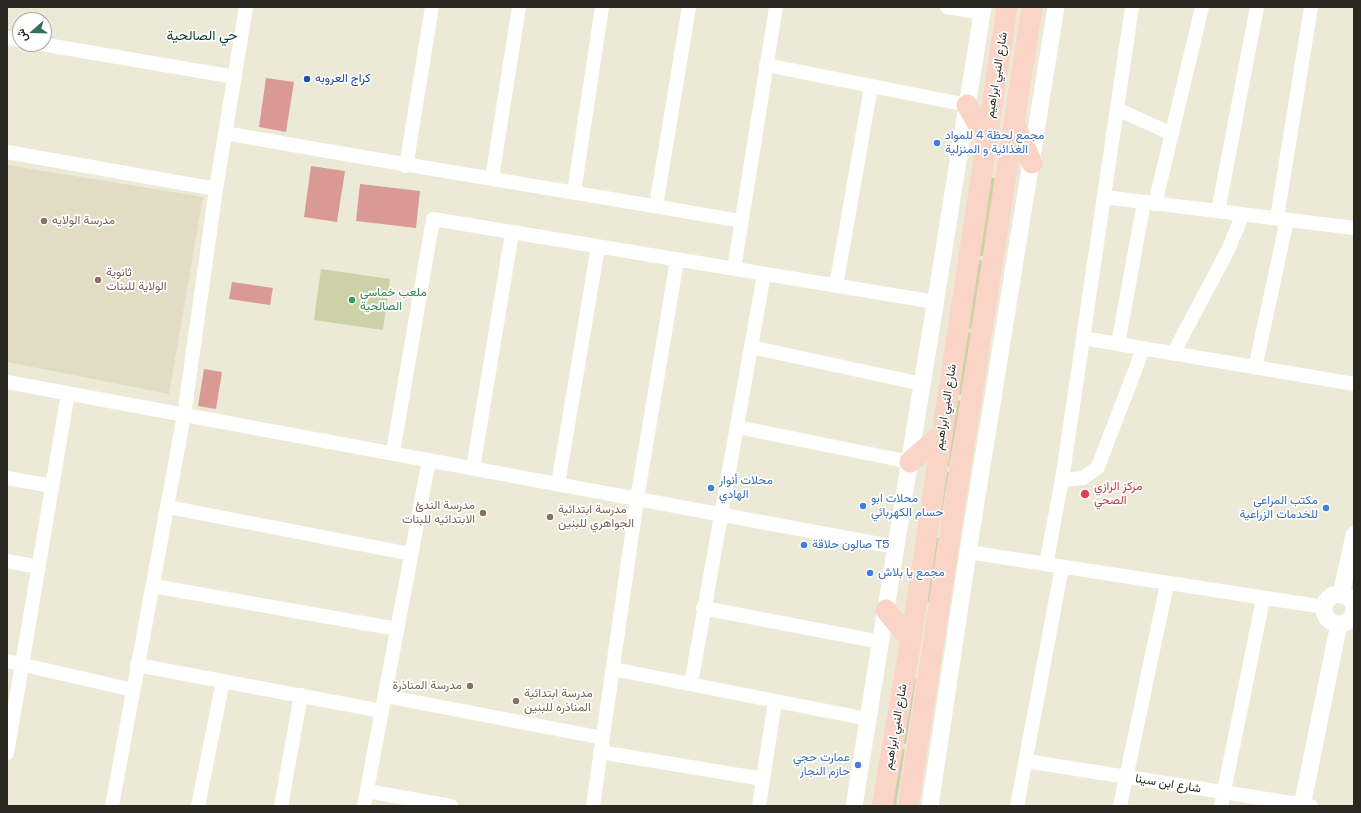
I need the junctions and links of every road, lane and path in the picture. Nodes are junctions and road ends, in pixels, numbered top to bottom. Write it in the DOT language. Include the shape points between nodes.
graph roads {
  1 [pos="246,7"];
  2 [pos="432,7"];
  3 [pos="519,7"];
  4 [pos="602,7"];
  5 [pos="689,7"];
  6 [pos="776,7"];
  7 [pos="947,7"];
  8 [pos="1008,7"];
  9 [pos="1032,7"];
  10 [pos="1056,7"];
  11 [pos="1132,7"];
  12 [pos="1202,7"];
  13 [pos="1257,7"];
  14 [pos="1311,7"];
  15 [pos="982,10"];
  16 [pos="52,46"];
  17 [pos="1001,51"];
  18 [pos="1024,55"];
  19 [pos="766,66"];
  20 [pos="997,76"];
  21 [pos="235,77"];
  22 [pos="1020,83"];
  23 [pos="871,87"];
  24 [pos="967,106"];
  25 [pos="1117,109"];
  26 [pos="1014,124"];
  27 [pos="225,133"];
  28 [pos="1172,134"];
  29 [pos="987,140"];
  30 [pos="7,152"];
  31 [pos="1032,163"];
  32 [pos="406,166"];
  33 [pos="492,178"];
  34 [pos="216,189"];
  35 [pos="574,192"];
  36 [pos="1104,197"];
  37 [pos="1150,203"];
  38 [pos="656,206"];
  39 [pos="1218,211"];
  40 [pos="1243,214"];
  41 [pos="1282,219"];
  42 [pos="742,221"];
  43 [pos="1354,228"];
  44 [pos="512,234"];
  45 [pos="598,247"];
  46 [pos="677,260"];
  47 [pos="734,270"];
  48 [pos="764,274"];
  49 [pos="836,286"];
  50 [pos="935,302"];
  51 [pos="1083,338"];
  52 [pos="1118,344"];
  53 [pos="751,347"];
  54 [pos="1143,348"];
  55 [pos="1173,354"];
  56 [pos="1255,368"];
  57 [pos="7,382"];
  58 [pos="922,384"];
  59 [pos="1354,384"];
  60 [pos="68,393"];
  61 [pos="184,415"];
  62 [pos="737,427"];
  63 [pos="942,434"];
  64 [pos="393,452"];
  65 [pos="429,460"];
  66 [pos="910,462"];
  67 [pos="473,468"];
  68 [pos="7,478"];
  69 [pos="1062,480"];
  70 [pos="558,484"];
  71 [pos="52,486"];
  72 [pos="637,499"];
  73 [pos="168,507"];
  74 [pos="721,515"];
  75 [pos="1354,535"];
  76 [pos="896,547"];
  77 [pos="968,552"];
  78 [pos="411,554"];
  79 [pos="7,561"];
  80 [pos="1046,564"];
  81 [pos="39,567"];
  82 [pos="1062,567"];
  83 [pos="1167,584"];
  84 [pos="153,586"];
  85 [pos="1341,595"];
  86 [pos="1263,599"];
  87 [pos="1324,607"];
  88 [pos="703,608"];
  89 [pos="886,610"];
  90 [pos="1354,612"];
  91 [pos="1339,624"];
  92 [pos="397,629"];
  93 [pos="910,640"];
  94 [pos="881,642"];
  95 [pos="7,661"];
  96 [pos="23,665"];
  97 [pos="137,665"];
  98 [pos="613,669"];
  99 [pos="223,681"];
  100 [pos="691,684"];
  101 [pos="133,690"];
  102 [pos="301,695"];
  103 [pos="384,696"];
  104 [pos="775,701"];
  105 [pos="382,711"];
  106 [pos="898,712"];
  107 [pos="923,715"];
  108 [pos="868,719"];
  109 [pos="603,738"];
  110 [pos="600,752"];
  111 [pos="7,753"];
  112 [pos="1026,761"];
  113 [pos="1126,777"];
  114 [pos="763,779"];
  115 [pos="367,791"];
  116 [pos="1222,799"];
  117 [pos="1305,805"];
  118 [pos="112,806"];
  119 [pos="198,806"];
  120 [pos="281,806"];
  121 [pos="364,806"];
  122 [pos="451,806"];
  123 [pos="593,806"];
  124 [pos="759,806"];
  125 [pos="854,806"];
  126 [pos="875,806"];
  127 [pos="882,806"];
  128 [pos="908,806"];
  129 [pos="914,806"];
  130 [pos="930,806"];
  131 [pos="1017,806"];
  132 [pos="1120,806"];
  1 -- 21 [label="street"];
  2 -- 32 [label="street"];
  3 -- 33 [label="street"];
  4 -- 35 [label="street"];
  5 -- 38 [label="street"];
  6 -- 19 [label="street"];
  7 -- 15 [label="street"];
  8 -- 17 [label="main road, شارع النبي ابراهيم"];
  9 -- 18 [label="main road, شارع النبي ابراهيم"];
  10 -- 31 [label="street"];
  11 -- 25 [label="street"];
  12 -- 28 [label="street"];
  13 -- 39 [label="street"];
  14 -- 41 [label="street"];
  15 -- 24 [label="street"];
  16 -- 21 [label="street"];
  17 -- 18 [label="main road"];
  17 -- 20 [label="main road, شارع النبي ابراهيم"];
  18 -- 22 [label="main road, شارع النبي ابراهيم"];
  19 -- 23 [label="street"];
  19 -- 42 [label="street"];
  20 -- 22 [label="main road"];
  20 -- 29 [label="main road, شارع النبي ابراهيم"];
  21 -- 27 [label="street"];
  22 -- 26 [label="main road, شارع النبي ابراهيم"];
  23 -- 24 [label="street"];
  23 -- 49 [label="street"];
  24 -- 29 [label="main road"];
  24 -- 50 [label="street"];
  25 -- 28 [label="street"];
  25 -- 36 [label="street"];
  26 -- 31 [label="main road"];
  26 -- 107 [label="main road, شارع النبي ابراهيم"];
  27 -- 32 [label="street"];
  27 -- 34 [label="street"];
  28 -- 37 [label="street"];
  29 -- 63 [label="main road, شارع النبي ابراهيم"];
  30 -- 34 [label="street"];
  31 -- 77 [label="street"];
  32 -- 33 [label="street"];
  33 -- 35 [label="street"];
  34 -- 61 [label="street"];
  35 -- 38 [label="street"];
  36 -- 37 [label="street"];
  36 -- 51 [label="street"];
  37 -- 39 [label="street"];
  37 -- 52 [label="street"];
  38 -- 42 [label="street"];
  39 -- 40 [label="street"];
  40 -- 41 [label="street"];
  40 -- 55 [label="street" via="1228,250"];
  41 -- 43 [label="street"];
  41 -- 56 [label="street"];
  42 -- 47 [label="street"];
  44 -- 45 [label="street"];
  44 -- 64 [label="street" via="433,219"];
  44 -- 67 [label="street"];
  45 -- 46 [label="street"];
  45 -- 70 [label="street"];
  46 -- 47 [label="street"];
  46 -- 72 [label="street"];
  47 -- 48 [label="street"];
  48 -- 49 [label="street"];
  48 -- 53 [label="street"];
  49 -- 50 [label="street"];
  50 -- 58 [label="street"];
  51 -- 52 [label="street"];
  51 -- 69 [label="street"];
  52 -- 54 [label="street"];
  53 -- 58 [label="street"];
  53 -- 62 [label="street"];
  54 -- 55 [label="street"];
  54 -- 69 [label="street" via="1098,467 1083,478"];
  55 -- 56 [label="street"];
  56 -- 59 [label="street"];
  57 -- 60 [label="street"];
  58 -- 66 [label="street"];
  60 -- 61 [label="street"];
  60 -- 71 [label="street"];
  61 -- 64 [label="street"];
  61 -- 73 [label="street"];
  62 -- 66 [label="street"];
  62 -- 74 [label="street"];
  63 -- 66 [label="main road"];
  63 -- 93 [label="main road, شارع النبي ابراهيم"];
  64 -- 65 [label="street"];
  65 -- 67 [label="street"];
  65 -- 78 [label="street"];
  66 -- 76 [label="street"];
  67 -- 70 [label="street"];
  68 -- 71 [label="street"];
  69 -- 80 [label="street"];
  70 -- 72 [label="street"];
  71 -- 81 [label="street"];
  72 -- 74 [label="street"];
  72 -- 98 [label="street"];
  73 -- 78 [label="street"];
  73 -- 84 [label="street"];
  74 -- 76 [label="street"];
  74 -- 88 [label="street"];
  75 -- 85 [label="street"];
  76 -- 89 [label="street"];
  77 -- 80 [label="street"];
  77 -- 130 [label="street"];
  78 -- 92 [label="street"];
  79 -- 81 [label="street"];
  80 -- 82 [label="street"];
  81 -- 96 [label="street"];
  82 -- 83 [label="street"];
  82 -- 112 [label="street"];
  83 -- 86 [label="street"];
  83 -- 113 [label="street"];
  84 -- 92 [label="street"];
  84 -- 97 [label="street"];
  85 -- 87 [label="street" via="1332,596"];
  85 -- 90 [label="street" via="1350,600"];
  86 -- 87 [label="street"];
  86 -- 116 [label="street"];
  87 -- 91 [label="street" via="1327,619"];
  88 -- 94 [label="street"];
  88 -- 100 [label="street"];
  89 -- 93 [label="main road"];
  89 -- 94 [label="street"];
  90 -- 91 [label="street" via="1348,621"];
  91 -- 117 [label="street"];
  92 -- 103 [label="street"];
  93 -- 106 [label="main road, شارع النبي ابراهيم"];
  94 -- 108 [label="street"];
  95 -- 96 [label="street"];
  96 -- 101 [label="street"];
  96 -- 111 [label="street"];
  97 -- 99 [label="street"];
  97 -- 101 [label="street"];
  98 -- 100 [label="street"];
  98 -- 109 [label="street"];
  99 -- 102 [label="street"];
  99 -- 119 [label="street"];
  100 -- 104 [label="street"];
  101 -- 118 [label="street"];
  102 -- 105 [label="street"];
  102 -- 120 [label="street"];
  103 -- 105 [label="street"];
  103 -- 109 [label="street"];
  104 -- 108 [label="street"];
  104 -- 114 [label="street"];
  105 -- 115 [label="street"];
  106 -- 126 [label="main road"];
  106 -- 127 [label="main road, شارع النبي ابراهيم"];
  107 -- 128 [label="main road, شارع النبي ابراهيم"];
  107 -- 129 [label="main road"];
  108 -- 125 [label="street"];
  109 -- 110 [label="street"];
  110 -- 114 [label="street"];
  110 -- 123 [label="street"];
  112 -- 113 [label="street, شارع ابن سينا"];
  112 -- 131 [label="street"];
  113 -- 116 [label="street, شارع ابن سينا"];
  113 -- 132 [label="street"];
  114 -- 124 [label="street"];
  115 -- 121 [label="street"];
  115 -- 122 [label="street"];
  116 -- 117 [label="street, شارع ابن سينا"];
}
